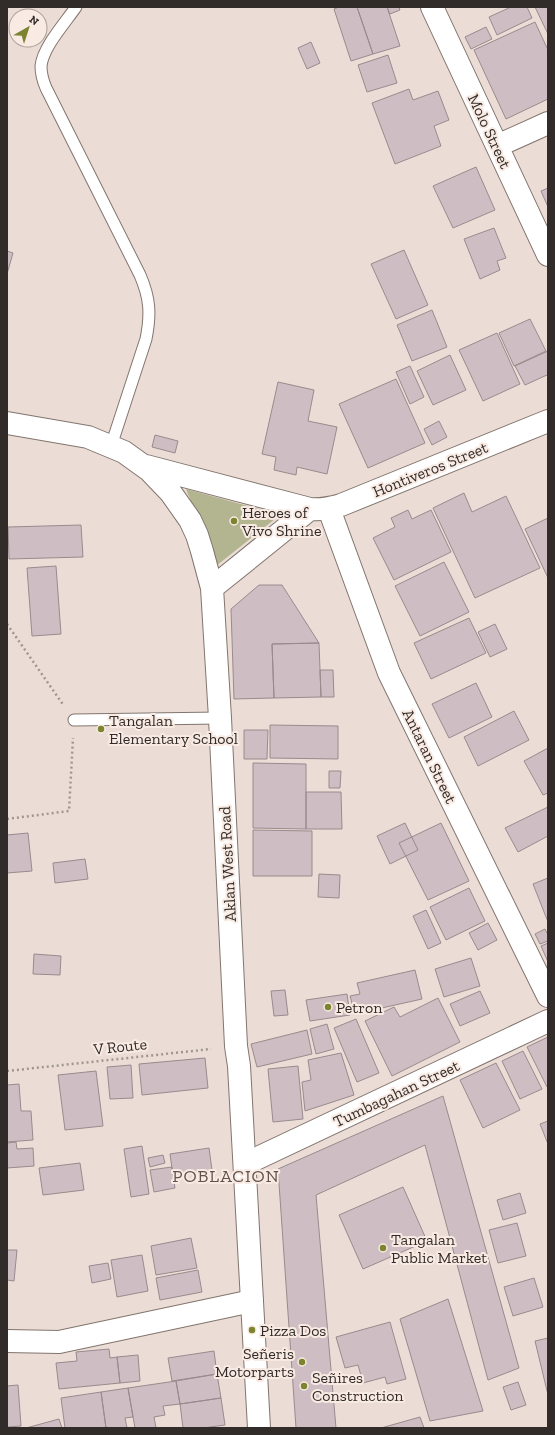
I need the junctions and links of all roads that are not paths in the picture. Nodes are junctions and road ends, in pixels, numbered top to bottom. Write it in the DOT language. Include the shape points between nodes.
graph roads {
  1 [pos="76,7"];
  2 [pos="432,7"];
  3 [pos="548,123"];
  4 [pos="497,146"];
  5 [pos="548,255"];
  6 [pos="548,421"];
  7 [pos="7,423"];
  8 [pos="111,446"];
  9 [pos="142,465"];
  10 [pos="319,509"];
  11 [pos="212,588"];
  12 [pos="220,718"];
  13 [pos="74,720"];
  14 [pos="548,996"];
  15 [pos="548,1021"];
  16 [pos="245,1164"];
  17 [pos="252,1301"];
  18 [pos="7,1340"];
  19 [pos="259,1428"];
  1 -- 8 [label="lane" via="44,56 41,66 42,77 140,275 149,306 146,339"];
  2 -- 4 [label="street, Molo Street"];
  3 -- 4 [label="street"];
  4 -- 5 [label="street, Molo Street"];
  6 -- 10 [label="street, Hontiveros Street"];
  7 -- 8 [label="street, Aklan West Road" via="88,437"];
  8 -- 9 [label="street, Aklan West Road"];
  9 -- 10 [label="street"];
  9 -- 11 [label="street, Aklan West Road" via="172,493 190,520"];
  10 -- 11 [label="street, Hontiveros Street"];
  10 -- 14 [label="street, Antaran Street" via="389,673"];
  11 -- 12 [label="street, Aklan West Road"];
  12 -- 13 [label="lane"];
  12 -- 16 [label="street, Aklan West Road" via="236,1046 240,1066"];
  15 -- 16 [label="street, Tumbagahan Street"];
  16 -- 17 [label="street, Aklan West Road"];
  17 -- 18 [label="street" via="59,1342"];
  17 -- 19 [label="street, Aklan West Road"];
}
